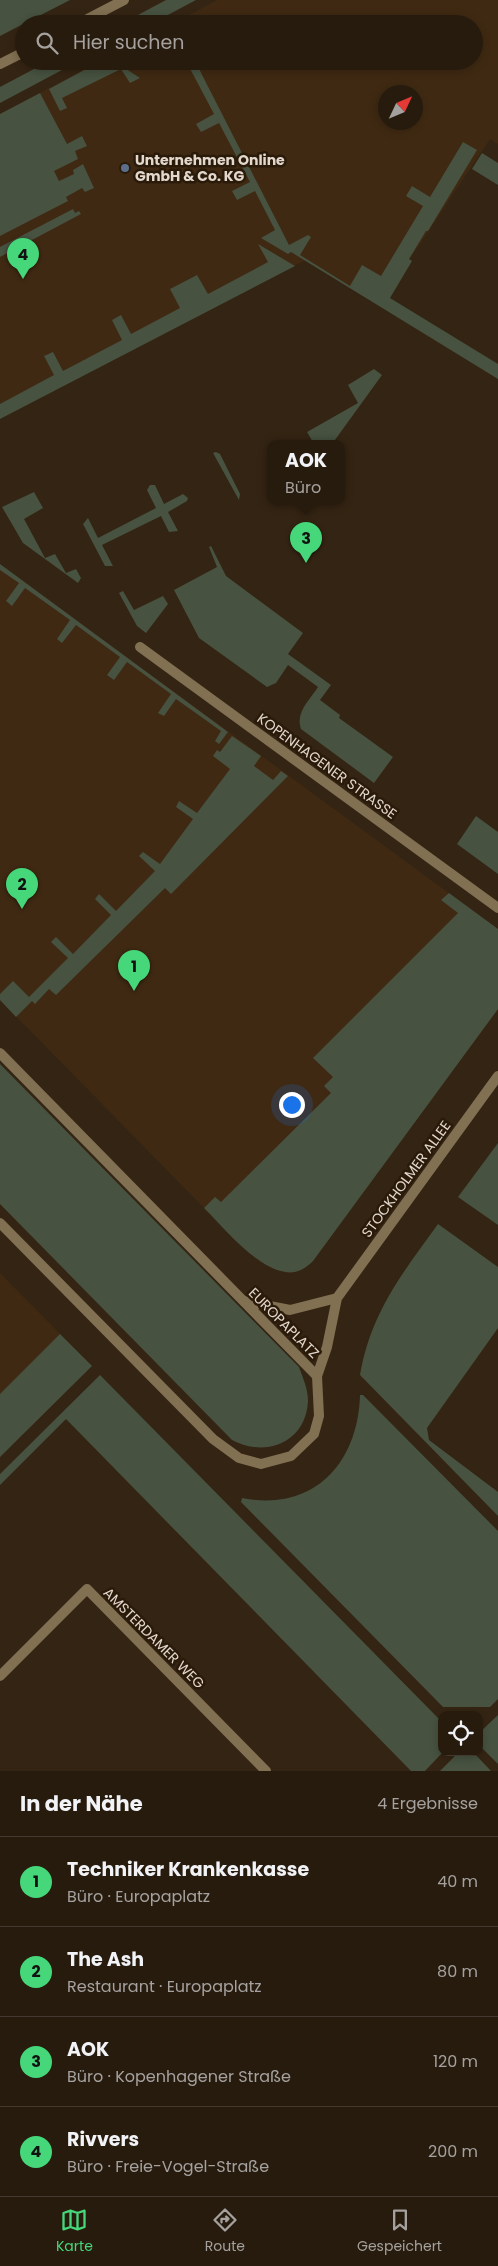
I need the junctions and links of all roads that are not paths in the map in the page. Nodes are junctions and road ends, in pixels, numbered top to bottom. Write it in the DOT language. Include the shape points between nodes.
graph roads {
  1 [pos="124,0"];
  2 [pos="95,15"];
  3 [pos="15,56"];
  4 [pos="0,64"];
  5 [pos="140,647"];
  6 [pos="498,908"];
  7 [pos="0,1053"];
  8 [pos="498,1076"];
  9 [pos="0,1223"];
  10 [pos="337,1298"];
  11 [pos="244,1301"];
  12 [pos="317,1376"];
  13 [pos="0,1676"];
  14 [pos="266,1771"];
  1 -- 2 [label="street"];
  3 -- 4 [label="street"];
  5 -- 6 [label="street, KOPENHAGENER STRASSE"];
  7 -- 11 [label="street, EUROPAPLATZ"];
  8 -- 10 [label="street, STOCKHOLMER ALLEE"];
  9 -- 12 [label="street, EUROPAPLATZ" via="213,1439 239,1458 261,1464 291,1456 314,1434 319,1416"];
  10 -- 11 [label="street" via="290,1310"];
  10 -- 12 [label="street, STOCKHOLMER ALLEE"];
  11 -- 12 [label="street, EUROPAPLATZ"];
  13 -- 14 [label="street, AMSTERDAMER WEG" via="87,1589"];
}
